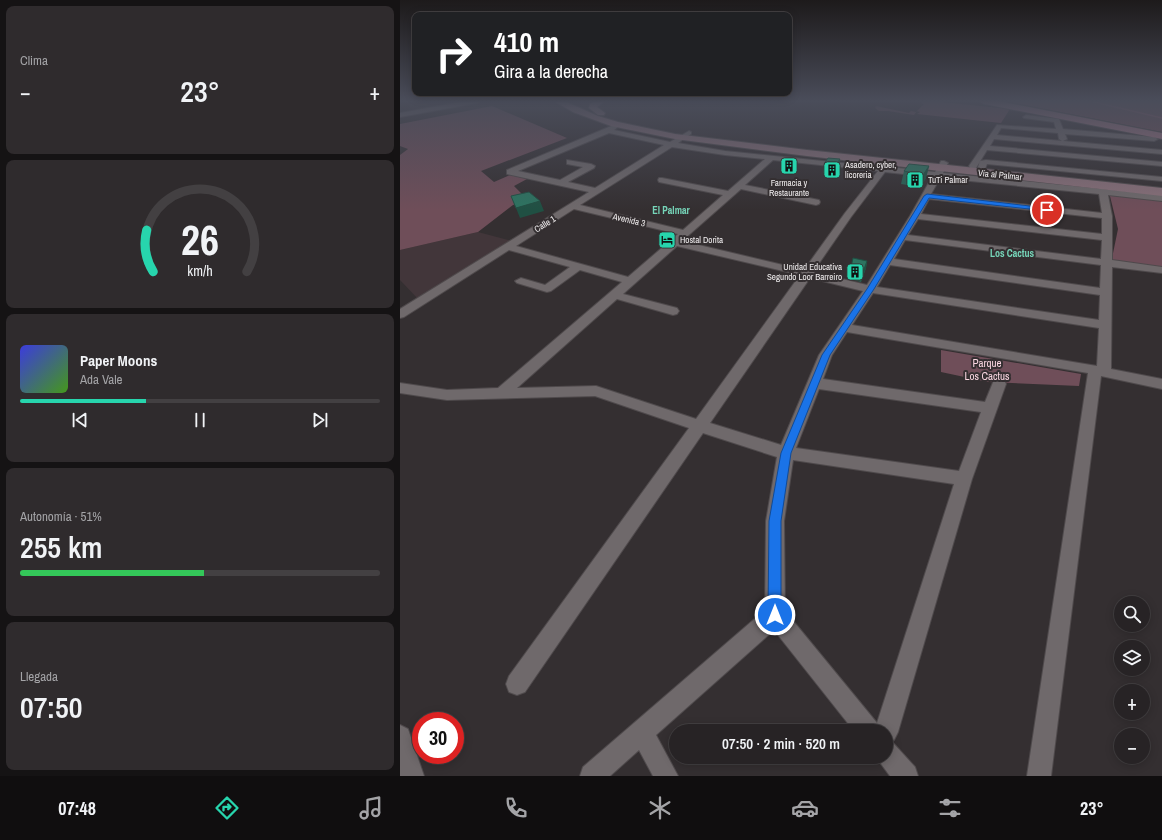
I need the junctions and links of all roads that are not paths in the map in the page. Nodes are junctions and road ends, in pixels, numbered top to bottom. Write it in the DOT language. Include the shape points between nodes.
graph roads {
  1 [pos="593,137"];
  2 [pos="636,137"];
  3 [pos="682,137"];
  4 [pos="699,137"];
  5 [pos="702,137"];
  6 [pos="992,137"];
  7 [pos="994,137"];
  8 [pos="1063,137"];
  9 [pos="1135,137"];
  10 [pos="1065,144"];
  11 [pos="670,145"];
  12 [pos="985,148"];
  13 [pos="1144,151"];
  14 [pos="1162,152"];
  15 [pos="1070,156"];
  16 [pos="771,158"];
  17 [pos="570,162"];
  18 [pos="1152,164"];
  19 [pos="1162,164"];
  20 [pos="887,166"];
  21 [pos="978,167"];
  22 [pos="942,169"];
  23 [pos="1075,171"];
  24 [pos="1162,179"];
  25 [pos="662,180"];
  26 [pos="561,183"];
  27 [pos="1162,185"];
  28 [pos="738,186"];
  29 [pos="597,191"];
  30 [pos="1103,192"];
  31 [pos="1162,192"];
  32 [pos="730,194"];
  33 [pos="927,196"];
  34 [pos="1162,198"];
  35 [pos="816,202"];
  36 [pos="573,206"];
  37 [pos="915,216"];
  38 [pos="1107,216"];
  39 [pos="685,233"];
  40 [pos="902,237"];
  41 [pos="1107,238"];
  42 [pos="675,242"];
  43 [pos="508,247"];
  44 [pos="887,261"];
  45 [pos="1107,263"];
  46 [pos="579,266"];
  47 [pos="1162,270"];
  48 [pos="807,275"];
  49 [pos="521,281"];
  50 [pos="631,281"];
  51 [pos="870,289"];
  52 [pos="1106,292"];
  53 [pos="615,295"];
  54 [pos="673,311"];
  55 [pos="400,314"];
  56 [pos="1106,325"];
  57 [pos="844,328"];
  58 [pos="1099,371"];
  59 [pos="814,383"];
  60 [pos="1000,384"];
  61 [pos="1162,384"];
  62 [pos="400,388"];
  63 [pos="501,394"];
  64 [pos="990,408"];
  65 [pos="700,426"];
  66 [pos="786,453"];
  67 [pos="964,479"];
  68 [pos="775,615"];
  69 [pos="517,684"];
  70 [pos="863,724"];
  71 [pos="888,724"];
  72 [pos="642,732"];
  73 [pos="400,737"];
  74 [pos="893,760"];
  75 [pos="412,776"];
  76 [pos="592,776"];
  77 [pos="666,776"];
  78 [pos="906,776"];
  79 [pos="1039,776"];
  1 -- 26 [label="street" via="510,172"];
  2 -- 11 [label="street"];
  3 -- 11 [label="street, Calle 1"];
  4 -- 20 [label="main road, Vía al Palmar"];
  5 -- 22 [label="main road, Vía al Palmar"];
  6 -- 12 [label="street"];
  7 -- 10 [label="street"];
  8 -- 10 [label="street"];
  9 -- 13 [label="street"];
  10 -- 13 [label="street"];
  10 -- 15 [label="street"];
  11 -- 16 [label="street"];
  11 -- 29 [label="street, Calle 1"];
  12 -- 15 [label="street"];
  12 -- 21 [label="street"];
  13 -- 14 [label="street"];
  13 -- 18 [label="street"];
  15 -- 18 [label="street"];
  15 -- 23 [label="street"];
  16 -- 20 [label="street"];
  16 -- 28 [label="street"];
  17 -- 26 [label="street" via="591,166"];
  18 -- 19 [label="street"];
  18 -- 24 [label="street"];
  20 -- 22 [label="main road, Vía al Palmar"];
  20 -- 48 [label="street" via="848,215"];
  21 -- 22 [label="main road, Vía al Palmar"];
  21 -- 23 [label="street" via="986,162"];
  21 -- 27 [label="main road, Vía al Palmar"];
  22 -- 30 [label="street"];
  22 -- 31 [label="main road, Vía al Palmar"];
  22 -- 33 [label="street"];
  23 -- 24 [label="street"];
  25 -- 32 [label="street"];
  26 -- 29 [label="street"];
  28 -- 32 [label="street"];
  28 -- 35 [label="street"];
  29 -- 36 [label="street, Calle 1"];
  30 -- 34 [label="street"];
  30 -- 38 [label="street"];
  32 -- 39 [label="street"];
  33 -- 37 [label="street"];
  33 -- 38 [label="street"];
  36 -- 39 [label="street, Avenida 3"];
  36 -- 43 [label="street, Calle 1"];
  37 -- 40 [label="street"];
  37 -- 41 [label="street"];
  38 -- 41 [label="street"];
  39 -- 42 [label="street"];
  40 -- 44 [label="street"];
  40 -- 45 [label="street"];
  41 -- 45 [label="street"];
  42 -- 48 [label="street"];
  42 -- 50 [label="street"];
  43 -- 46 [label="street"];
  43 -- 55 [label="street, Calle 1"];
  44 -- 51 [label="street"];
  44 -- 52 [label="street"];
  45 -- 47 [label="street"];
  45 -- 52 [label="street"];
  46 -- 49 [label="street" via="548,289"];
  46 -- 50 [label="street"];
  48 -- 51 [label="street"];
  48 -- 65 [label="street"];
  50 -- 53 [label="street"];
  51 -- 56 [label="street"];
  51 -- 57 [label="street"];
  52 -- 56 [label="street"];
  53 -- 54 [label="street"];
  53 -- 63 [label="street"];
  56 -- 58 [label="street"];
  57 -- 58 [label="street"];
  57 -- 59 [label="street" via="826,355"];
  58 -- 61 [label="street"];
  58 -- 79 [label="street"];
  59 -- 64 [label="street"];
  59 -- 66 [label="street"];
  60 -- 64 [label="street"];
  62 -- 63 [label="street" via="447,395"];
  63 -- 65 [label="street" via="596,391"];
  64 -- 67 [label="street"];
  65 -- 66 [label="street"];
  65 -- 69 [label="street"];
  66 -- 67 [label="street"];
  66 -- 68 [label="street" via="775,521"];
  67 -- 71 [label="street"];
  68 -- 70 [label="street"];
  68 -- 72 [label="street"];
  72 -- 76 [label="street"];
  72 -- 77 [label="street"];
  73 -- 75 [label="street"];
  74 -- 78 [label="street"];
}
